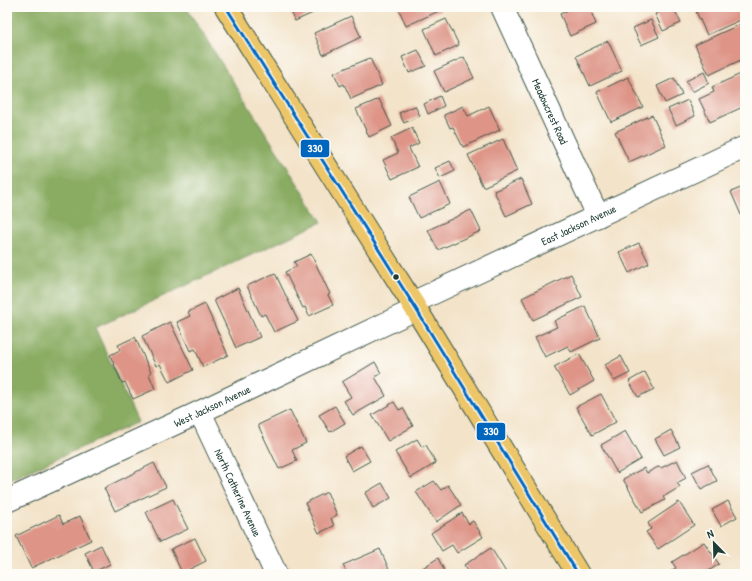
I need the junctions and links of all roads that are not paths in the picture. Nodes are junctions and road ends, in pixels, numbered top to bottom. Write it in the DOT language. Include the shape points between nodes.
graph roads {
  1 [pos="226,7"];
  2 [pos="502,7"];
  3 [pos="745,147"];
  4 [pos="598,216"];
  5 [pos="414,306"];
  6 [pos="200,412"];
  7 [pos="7,501"];
  8 [pos="276,574"];
  9 [pos="578,574"];
  1 -- 5 [label="main road"];
  2 -- 4 [label="street, Meadowcrest Road"];
  3 -- 4 [label="street, East Jackson Avenue"];
  4 -- 5 [label="street, East Jackson Avenue"];
  5 -- 6 [label="street, West Jackson Avenue"];
  5 -- 9 [label="main road"];
  6 -- 7 [label="street, West Jackson Avenue"];
  6 -- 8 [label="street, North Catherine Avenue"];
}
